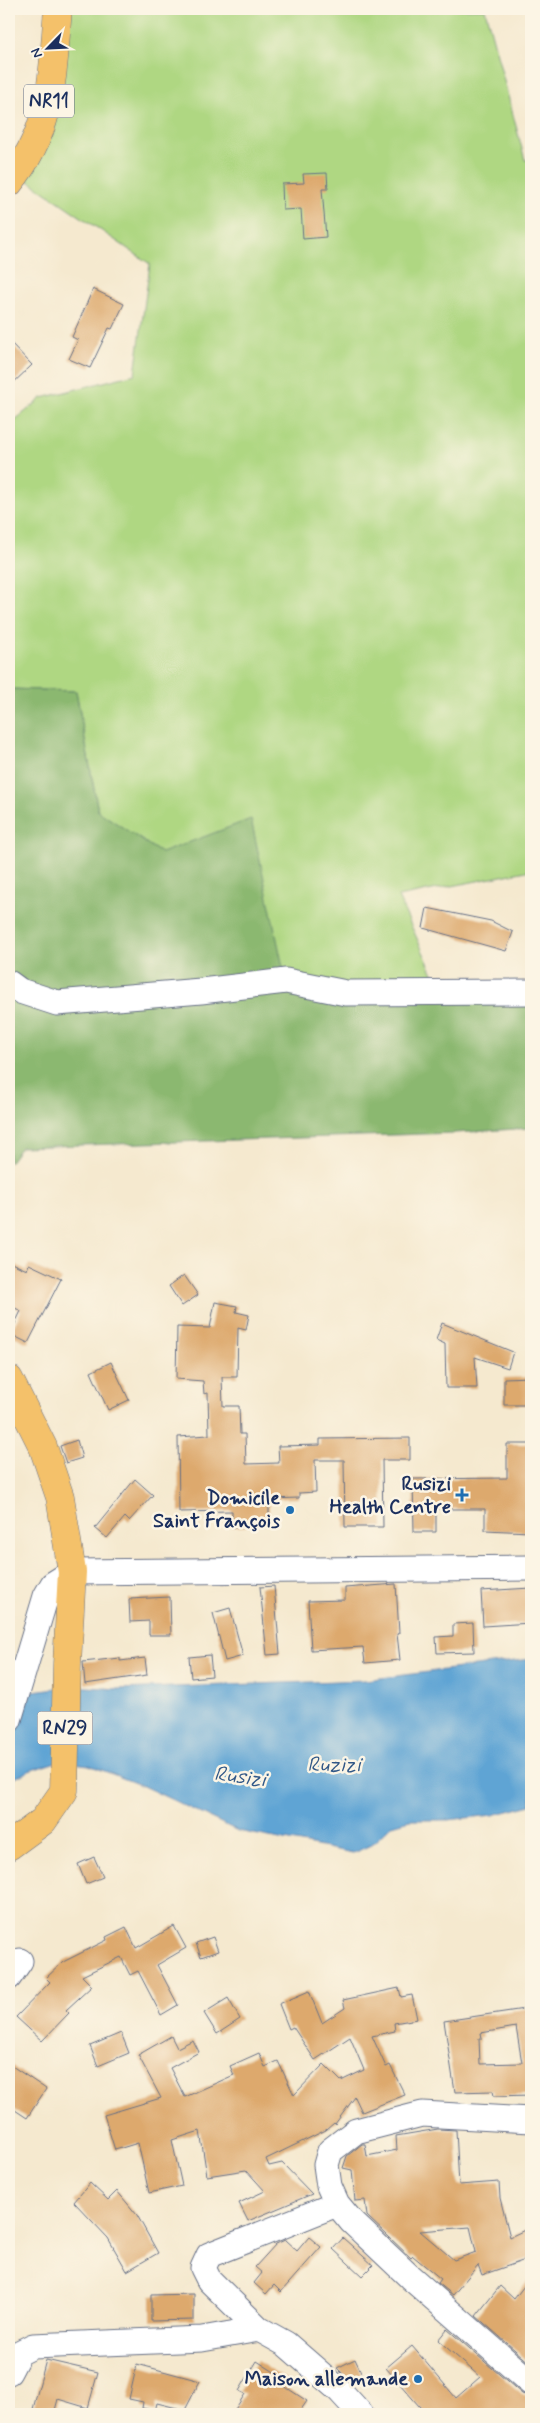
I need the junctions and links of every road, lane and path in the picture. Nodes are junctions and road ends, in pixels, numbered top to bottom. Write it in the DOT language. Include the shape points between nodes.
graph roads {
  1 [pos="58,9"];
  2 [pos="9,183"];
  3 [pos="9,983"];
  4 [pos="531,992"];
  5 [pos="9,1379"];
  6 [pos="531,1568"];
  7 [pos="72,1572"];
  8 [pos="9,1720"];
  9 [pos="9,1846"];
  10 [pos="531,2120"];
  11 [pos="337,2204"];
  12 [pos="259,2329"];
  13 [pos="9,2372"];
  14 [pos="531,2383"];
  15 [pos="361,2414"];
  1 -- 2 [label="main road, NR11" via="49,100 41,132"];
  3 -- 4 [label="street" via="20,991 57,1003 286,981 346,993"];
  5 -- 7 [label="main road" via="43,1447 60,1497"];
  6 -- 7 [label="street"];
  7 -- 8 [label="street" via="54,1584 46,1596"];
  7 -- 9 [label="main road, RN29" via="64,1791 43,1821"];
  10 -- 11 [label="street" via="422,2114 356,2131 330,2151 326,2165 329,2186"];
  11 -- 12 [label="street" via="209,2255 203,2268 209,2280"];
  11 -- 14 [label="street" via="410,2277"];
  12 -- 13 [label="street" via="202,2339 33,2346 19,2353"];
  12 -- 15 [label="street" via="286,2344 339,2390"];
}
